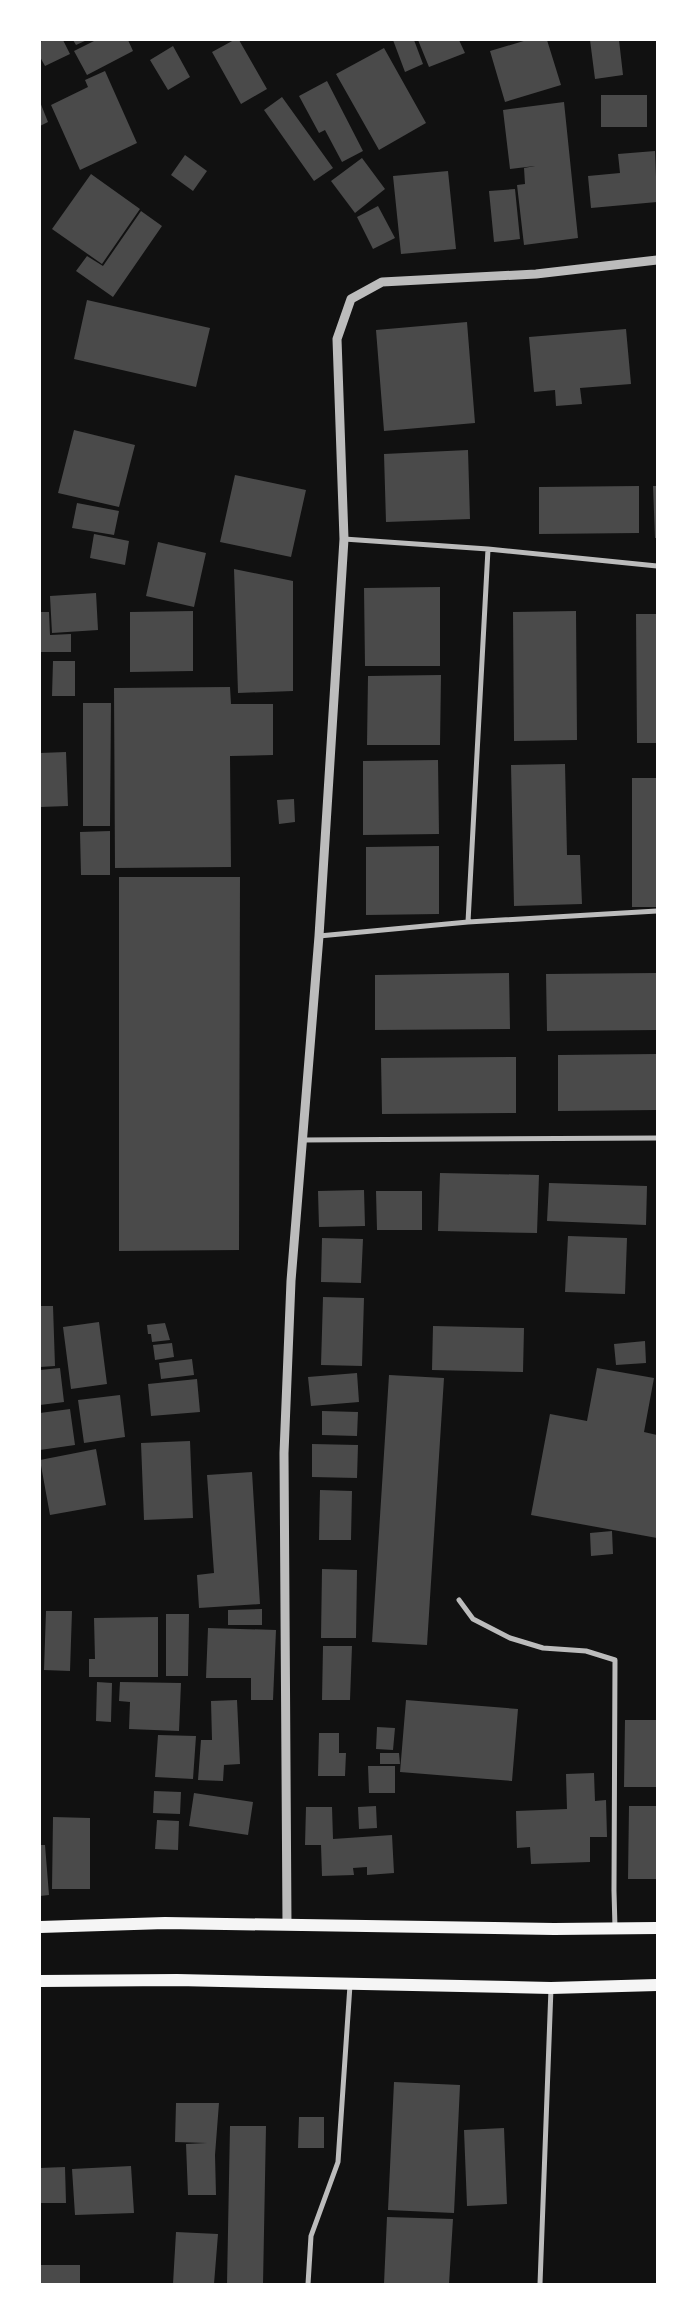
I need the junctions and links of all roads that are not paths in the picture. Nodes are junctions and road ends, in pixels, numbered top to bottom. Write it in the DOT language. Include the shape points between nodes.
graph roads {
  1 [pos="657,260"];
  2 [pos="344,539"];
  3 [pos="488,549"];
  4 [pos="657,566"];
  5 [pos="657,911"];
  6 [pos="468,922"];
  7 [pos="319,936"];
  8 [pos="657,1138"];
  9 [pos="302,1140"];
  10 [pos="459,1600"];
  11 [pos="287,1924"];
  12 [pos="40,1927"];
  13 [pos="616,1928"];
  14 [pos="657,1928"];
  15 [pos="40,1980"];
  16 [pos="350,1984"];
  17 [pos="657,1985"];
  18 [pos="550,1988"];
  19 [pos="308,2284"];
  20 [pos="540,2284"];
  1 -- 2 [label="street" via="536,274 382,282 351,298 337,340"];
  2 -- 3 [label="street"];
  2 -- 7 [label="street"];
  3 -- 4 [label="street"];
  3 -- 6 [label="street"];
  5 -- 6 [label="street"];
  6 -- 7 [label="street"];
  7 -- 9 [label="street"];
  8 -- 9 [label="street"];
  9 -- 11 [label="street" via="291,1281 284,1453"];
  10 -- 13 [label="street" via="473,1619 510,1638 543,1648 586,1651 615,1660"];
  11 -- 12 [label="main road"];
  11 -- 13 [label="main road"];
  13 -- 14 [label="main road"];
  15 -- 16 [label="main road"];
  16 -- 18 [label="main road"];
  16 -- 19 [label="street" via="338,2162 311,2236"];
  17 -- 18 [label="main road"];
  18 -- 20 [label="street"];
}
